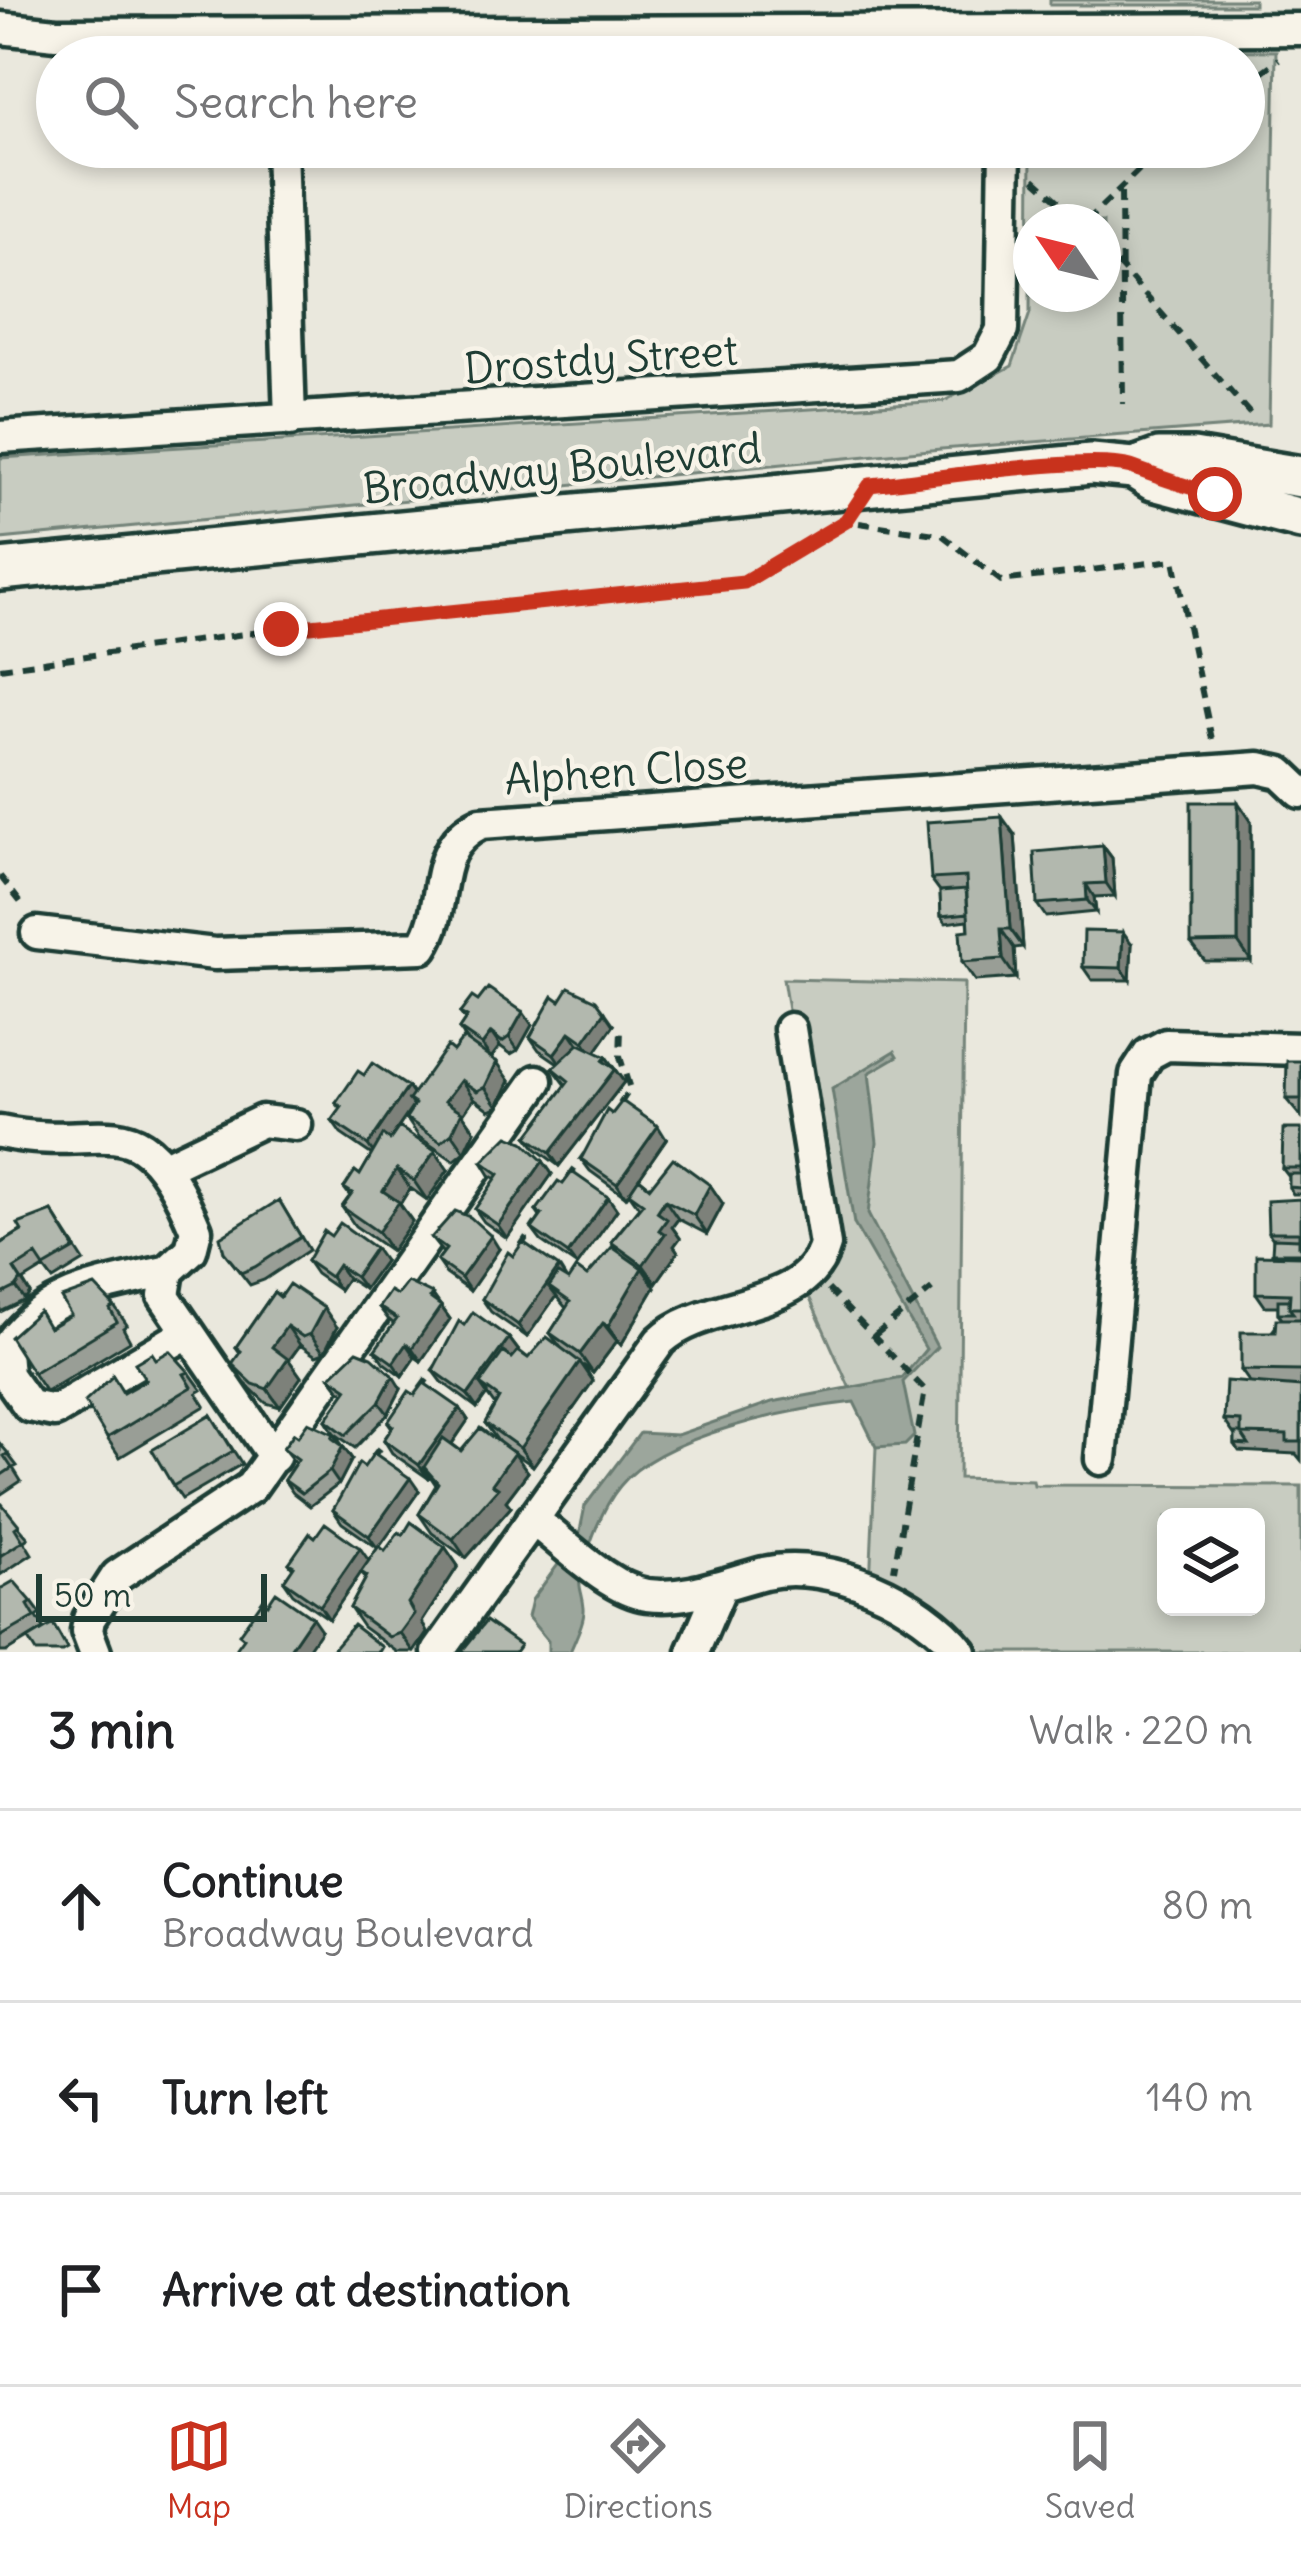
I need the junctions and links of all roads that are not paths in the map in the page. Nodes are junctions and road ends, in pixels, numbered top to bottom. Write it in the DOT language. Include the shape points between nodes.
graph roads {
  1 [pos="700,0"];
  2 [pos="0,28"];
  3 [pos="1301,29"];
  4 [pos="700,32"];
  5 [pos="131,36"];
  6 [pos="570,36"];
  7 [pos="802,36"];
  8 [pos="1163,36"];
  9 [pos="282,168"];
  10 [pos="1005,168"];
  11 [pos="290,420"];
  12 [pos="0,436"];
  13 [pos="1134,468"];
  14 [pos="1301,477"];
  15 [pos="1301,519"];
  16 [pos="0,570"];
  17 [pos="1301,792"];
  18 [pos="37,933"];
  19 [pos="790,1029"];
  20 [pos="1301,1049"];
  21 [pos="537,1081"];
  22 [pos="296,1126"];
  23 [pos="0,1132"];
  24 [pos="163,1168"];
  25 [pos="168,1271"];
  26 [pos="188,1333"];
  27 [pos="274,1456"];
  28 [pos="1101,1459"];
  29 [pos="532,1519"];
  30 [pos="720,1589"];
  31 [pos="94,1652"];
  32 [pos="438,1652"];
  33 [pos="693,1652"];
  34 [pos="961,1652"];
  1 -- 4 [label="street"];
  2 -- 5 [label="street"];
  3 -- 8 [label="street"];
  4 -- 6 [label="street"];
  4 -- 7 [label="street"];
  9 -- 11 [label="street"];
  10 -- 11 [label="street, Drostdy Street" via="1002,330 988,357 958,376"];
  11 -- 12 [label="street, Drostdy Street"];
  13 -- 14 [label="main road, Broadway Boulevard" via="1193,459"];
  13 -- 15 [label="main road, Broadway Boulevard"];
  13 -- 16 [label="main road, Broadway Boulevard" via="1091,464"];
  17 -- 18 [label="street, Alphen Close" via="1270,769 482,823 447,851 434,929 422,947 215,954"];
  19 -- 29 [label="street" via="825,1246 813,1274 670,1331"];
  20 -- 28 [label="street" via="1166,1045 1136,1074"];
  21 -- 27 [label="street"];
  22 -- 24 [label="street" via="262,1121"];
  23 -- 24 [label="street" via="122,1135 150,1148"];
  24 -- 25 [label="street" via="196,1230 191,1250"];
  25 -- 26 [label="street" via="164,1297"];
  25 -- 26 [label="street" via="85,1287 25,1323 5,1351 8,1375 29,1406 55,1411"];
  26 -- 27 [label="street"];
  27 -- 31 [label="street" via="238,1497 117,1576 89,1619"];
  29 -- 30 [label="street" via="648,1595"];
  29 -- 32 [label="street"];
  30 -- 33 [label="street"];
  30 -- 34 [label="street" via="767,1572 809,1573 889,1598 932,1621"];
}
